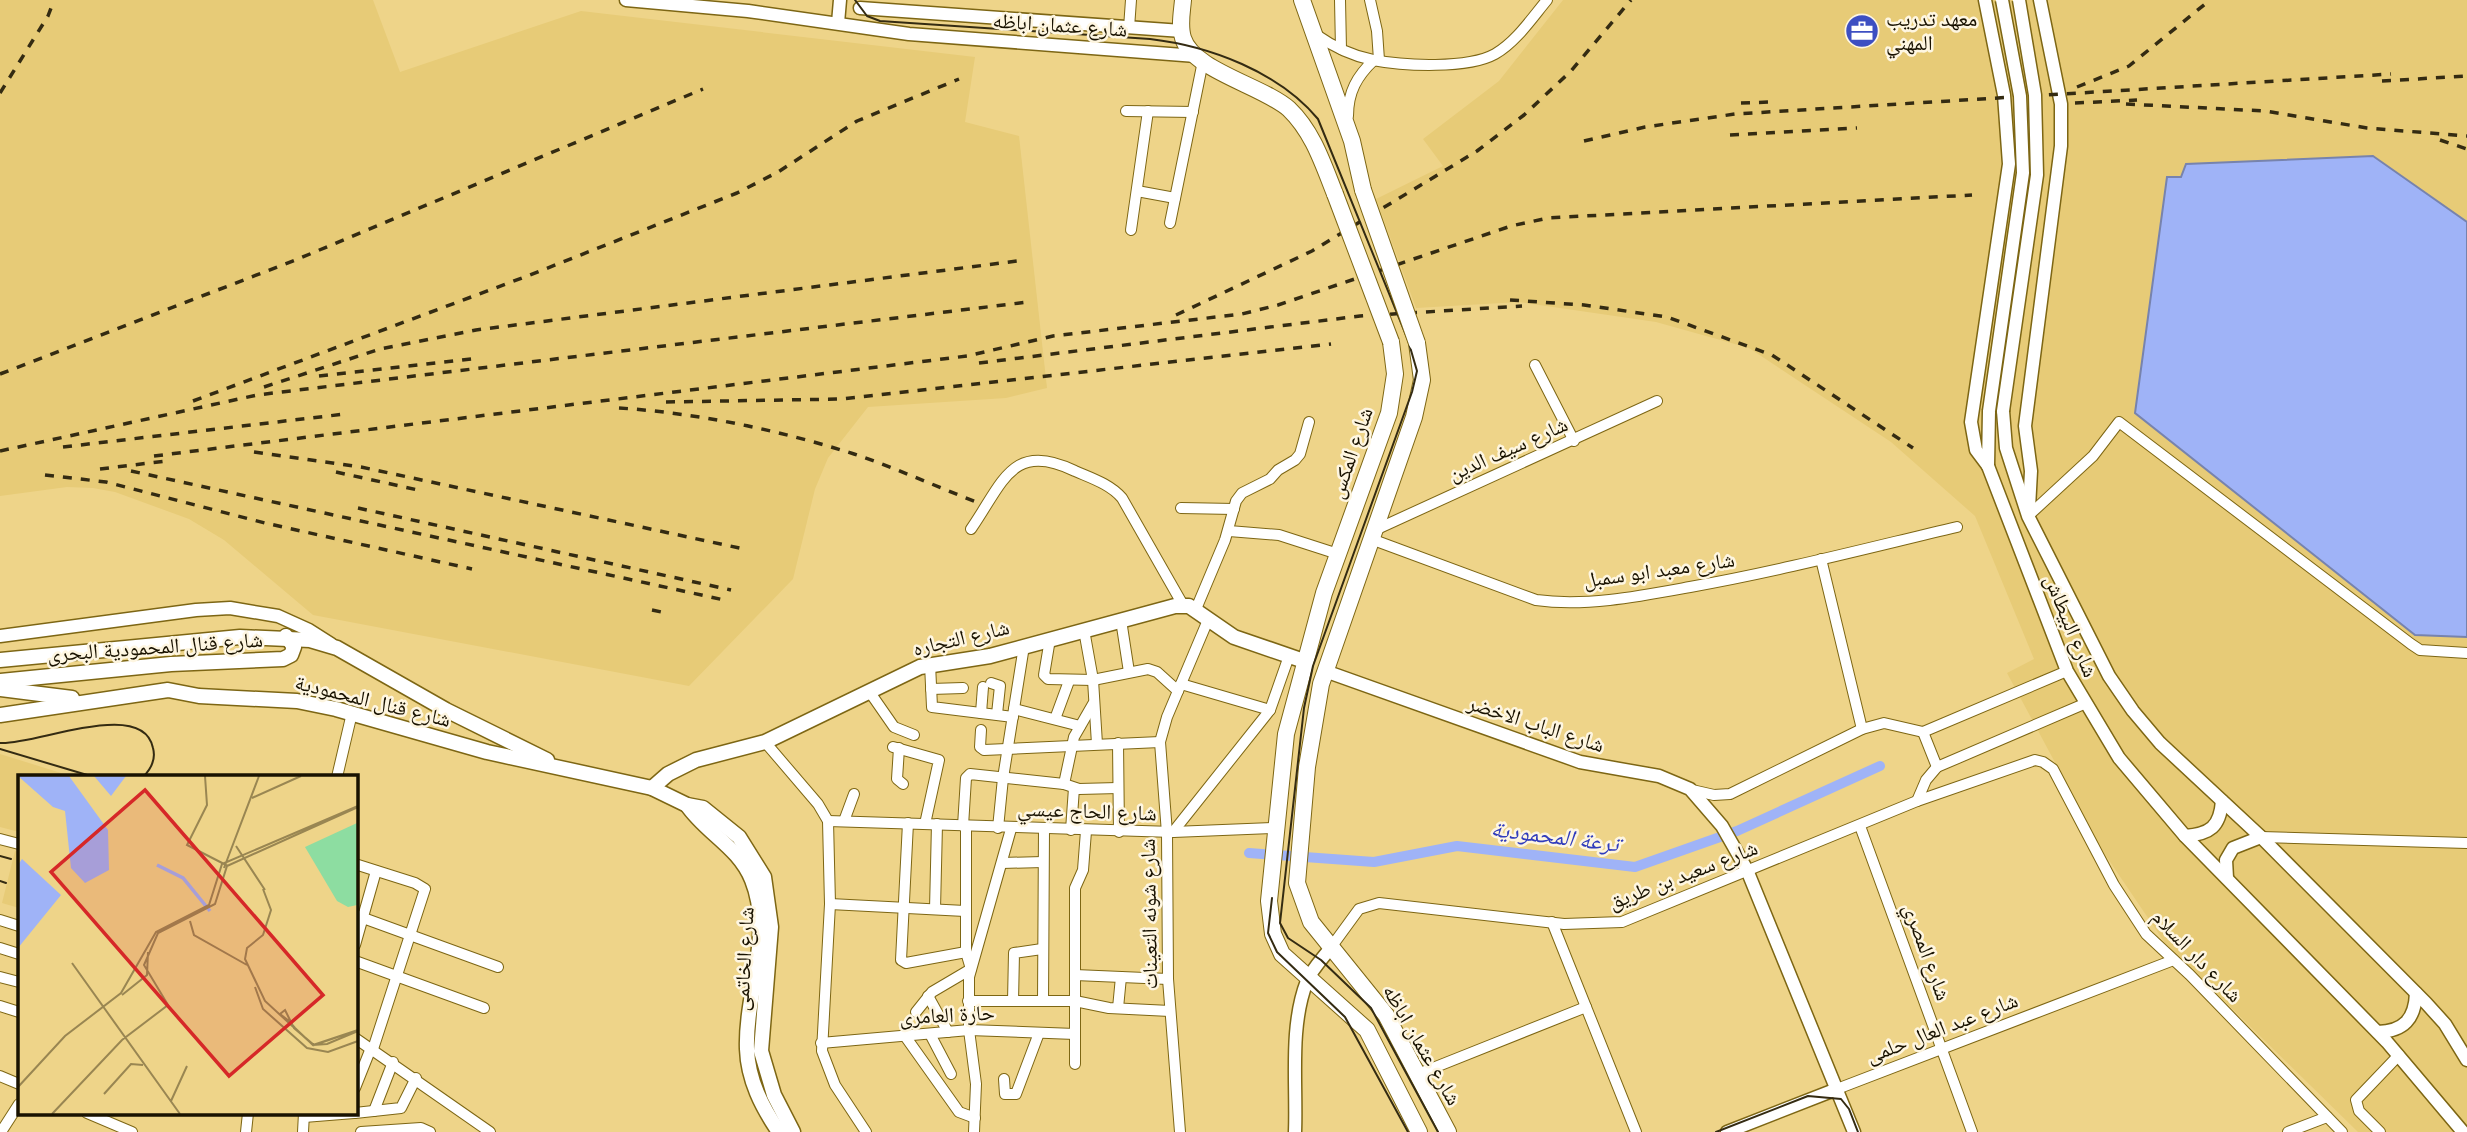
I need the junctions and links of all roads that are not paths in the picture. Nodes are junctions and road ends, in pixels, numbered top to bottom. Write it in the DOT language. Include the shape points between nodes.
graph roads {
  1 [pos="626,0"];
  2 [pos="840,0"];
  3 [pos="1131,0"];
  4 [pos="1183,0"];
  5 [pos="1302,0"];
  6 [pos="1370,0"];
  7 [pos="1547,0"];
  8 [pos="1985,0"];
  9 [pos="2002,0"];
  10 [pos="2019,0"];
  11 [pos="2040,0"];
  12 [pos="1343,1"];
  13 [pos="860,4"];
  14 [pos="838,23"];
  15 [pos="857,26"];
  16 [pos="1129,28"];
  17 [pos="1182,31"];
  18 [pos="1314,33"];
  19 [pos="1341,49"];
  20 [pos="1200,59"];
  21 [pos="1377,60"];
  22 [pos="1126,111"];
  23 [pos="1148,111"];
  24 [pos="1193,112"];
  25 [pos="1352,141"];
  26 [pos="1137,191"];
  27 [pos="1175,198"];
  28 [pos="1170,223"];
  29 [pos="1131,230"];
  30 [pos="1535,365"];
  31 [pos="1657,401"];
  32 [pos="1309,422"];
  33 [pos="1574,441"];
  34 [pos="1988,466"];
  35 [pos="1181,508"];
  36 [pos="1234,509"];
  37 [pos="2028,516"];
  38 [pos="1957,527"];
  39 [pos="971,530"];
  40 [pos="1229,531"];
  41 [pos="1373,535"];
  42 [pos="1338,554"];
  43 [pos="1821,559"];
  44 [pos="1189,607"];
  45 [pos="1121,620"];
  46 [pos="1208,620"];
  47 [pos="1084,631"];
  48 [pos="0,636"];
  49 [pos="286,636"];
  50 [pos="1050,639"];
  51 [pos="1024,646"];
  52 [pos="337,648"];
  53 [pos="2467,653"];
  54 [pos="1297,658"];
  55 [pos="0,660"];
  56 [pos="930,664"];
  57 [pos="1129,671"];
  58 [pos="1325,671"];
  59 [pos="2067,671"];
  60 [pos="1093,680"];
  61 [pos="0,681"];
  62 [pos="1069,681"];
  63 [pos="963,688"];
  64 [pos="1180,688"];
  65 [pos="0,689"];
  66 [pos="930,689"];
  67 [pos="869,691"];
  68 [pos="90,700"];
  69 [pos="1093,704"];
  70 [pos="2084,704"];
  71 [pos="1270,710"];
  72 [pos="352,713"];
  73 [pos="981,713"];
  74 [pos="1013,713"];
  75 [pos="997,714"];
  76 [pos="0,715"];
  77 [pos="1055,719"];
  78 [pos="1080,726"];
  79 [pos="1862,729"];
  80 [pos="981,730"];
  81 [pos="1923,732"];
  82 [pos="914,735"];
  83 [pos="765,742"];
  84 [pos="1160,742"];
  85 [pos="1118,743"];
  86 [pos="1097,744"];
  87 [pos="1071,746"];
  88 [pos="1008,749"];
  89 [pos="2048,765"];
  90 [pos="561,767"];
  91 [pos="1937,767"];
  92 [pos="337,775"];
  93 [pos="1003,778"];
  94 [pos="903,784"];
  95 [pos="1069,786"];
  96 [pos="652,788"];
  97 [pos="1118,788"];
  98 [pos="1690,789"];
  99 [pos="854,794"];
  100 [pos="1917,801"];
  101 [pos="2222,801"];
  102 [pos="687,804"];
  103 [pos="828,821"];
  104 [pos="844,821"];
  105 [pos="908,823"];
  106 [pos="925,824"];
  107 [pos="937,824"];
  108 [pos="964,826"];
  109 [pos="1860,826"];
  110 [pos="998,828"];
  111 [pos="1275,828"];
  112 [pos="1011,829"];
  113 [pos="1044,829"];
  114 [pos="1072,830"];
  115 [pos="1086,831"];
  116 [pos="1119,832"];
  117 [pos="1170,833"];
  118 [pos="2185,836"];
  119 [pos="2261,837"];
  120 [pos="0,839"];
  121 [pos="2467,843"];
  122 [pos="18,844"];
  123 [pos="1043,862"];
  124 [pos="1002,863"];
  125 [pos="357,865"];
  126 [pos="1748,870"];
  127 [pos="376,871"];
  128 [pos="2227,878"];
  129 [pos="830,904"];
  130 [pos="902,908"];
  131 [pos="934,909"];
  132 [pos="965,911"];
  133 [pos="359,916"];
  134 [pos="0,920"];
  135 [pos="1552,922"];
  136 [pos="18,926"];
  137 [pos="411,935"];
  138 [pos="1332,946"];
  139 [pos="0,948"];
  140 [pos="1042,950"];
  141 [pos="966,952"];
  142 [pos="18,954"];
  143 [pos="2171,961"];
  144 [pos="357,962"];
  145 [pos="498,967"];
  146 [pos="971,970"];
  147 [pos="1075,975"];
  148 [pos="0,977"];
  149 [pos="397,977"];
  150 [pos="1121,977"];
  151 [pos="1308,978"];
  152 [pos="1168,979"];
  153 [pos="18,982"];
  154 [pos="2416,993"];
  155 [pos="928,996"];
  156 [pos="1075,1000"];
  157 [pos="968,1001"];
  158 [pos="1013,1001"];
  159 [pos="1043,1001"];
  160 [pos="0,1006"];
  161 [pos="1586,1007"];
  162 [pos="484,1008"];
  163 [pos="1118,1008"];
  164 [pos="1170,1011"];
  165 [pos="18,1012"];
  166 [pos="916,1012"];
  167 [pos="969,1030"];
  168 [pos="948,1032"];
  169 [pos="2378,1032"];
  170 [pos="1039,1033"];
  171 [pos="930,1034"];
  172 [pos="1075,1034"];
  173 [pos="905,1036"];
  174 [pos="357,1039"];
  175 [pos="821,1042"];
  176 [pos="372,1049"];
  177 [pos="1943,1049"];
  178 [pos="2399,1055"];
  179 [pos="2467,1060"];
  180 [pos="393,1062"];
  181 [pos="1075,1064"];
  182 [pos="951,1074"];
  183 [pos="1418,1074"];
  184 [pos="0,1076"];
  185 [pos="416,1078"];
  186 [pos="1004,1079"];
  187 [pos="357,1083"];
  188 [pos="18,1084"];
  189 [pos="1837,1089"];
  190 [pos="18,1106"];
  191 [pos="374,1111"];
  192 [pos="357,1113"];
  193 [pos="89,1114"];
  194 [pos="248,1114"];
  195 [pos="325,1114"];
  196 [pos="304,1115"];
  197 [pos="2327,1117"];
  198 [pos="975,1118"];
  199 [pos="1,1132"];
  200 [pos="132,1132"];
  201 [pos="246,1132"];
  202 [pos="303,1132"];
  203 [pos="361,1132"];
  204 [pos="430,1132"];
  205 [pos="489,1132"];
  206 [pos="779,1132"];
  207 [pos="793,1132"];
  208 [pos="866,1132"];
  209 [pos="974,1132"];
  210 [pos="1180,1132"];
  211 [pos="1295,1132"];
  212 [pos="1419,1132"];
  213 [pos="1448,1132"];
  214 [pos="1636,1132"];
  215 [pos="1727,1132"];
  216 [pos="1853,1132"];
  217 [pos="1972,1132"];
  218 [pos="2288,1132"];
  219 [pos="2342,1132"];
  220 [pos="2380,1132"];
  221 [pos="2463,1132"];
  1 -- 14 [label="street, شارع عثمان اباظه"];
  2 -- 14 [label="street"];
  3 -- 16 [label="street"];
  4 -- 17 [label="main road"];
  5 -- 18 [label="main road"];
  6 -- 21 [label="street"];
  7 -- 21 [label="street" via="1505,47 1486,59 1464,63"];
  8 -- 34 [label="street" via="2004,95 2010,164 1971,422 1976,450"];
  9 -- 34 [label="street, شارع البيطاش, bridge" via="2020,96 2024,173 1989,411"];
  10 -- 37 [label="street, شارع البيطاش, bridge" via="2035,95 2037,175 2003,411 2006,449"];
  11 -- 37 [label="street" via="2061,103 2061,146 2025,426 2031,471"];
  12 -- 19 [label="street"];
  13 -- 15 [label="street"];
  13 -- 16 [label="street, شارع عثمان اباظه"];
  14 -- 15 [label="street, شارع عثمان اباظه"];
  15 -- 20 [label="street, شارع عثمان اباظه"];
  16 -- 17 [label="street, شارع عثمان اباظه"];
  17 -- 20 [label="main road" via="1186,44"];
  18 -- 19 [label="street"];
  18 -- 25 [label="main road"];
  19 -- 21 [label="street"];
  20 -- 24 [label="street"];
  20 -- 42 [label="main road, شارع المكس, bridge" via="1289,110 1312,140 1391,342 1394,392"];
  21 -- 25 [label="street" via="1350,92"];
  22 -- 23 [label="street"];
  23 -- 24 [label="street"];
  23 -- 26 [label="street"];
  24 -- 27 [label="street"];
  25 -- 41 [label="main road, bridge" via="1363,190 1417,343 1422,371 1419,398"];
  26 -- 27 [label="street"];
  26 -- 29 [label="street"];
  27 -- 28 [label="street"];
  30 -- 33 [label="street"];
  31 -- 33 [label="street, شارع سيف الدين"];
  32 -- 36 [label="street" via="1295,460 1242,493"];
  33 -- 41 [label="street, شارع سيف الدين"];
  34 -- 59 [label="street, شارع البيطاش"];
  35 -- 36 [label="street"];
  36 -- 40 [label="street"];
  37 -- 53 [label="street" via="2093,456 2119,422 2420,650"];
  37 -- 101 [label="street, شارع البيطاش" via="2109,676 2160,743"];
  38 -- 43 [label="street, شارع معبد ابو سمبل"];
  39 -- 44 [label="street" via="1018,464 1042,458 1056,461 1122,498"];
  40 -- 42 [label="street" via="1279,535"];
  40 -- 44 [label="street"];
  41 -- 43 [label="street, شارع معبد ابو سمبل" via="1536,600 1557,603 1650,594"];
  41 -- 58 [label="main road"];
  42 -- 54 [label="main road, شارع المكس"];
  43 -- 79 [label="street"];
  44 -- 45 [label="main road, شارع التجاره"];
  44 -- 46 [label="main road"];
  45 -- 47 [label="main road, شارع التجاره"];
  45 -- 57 [label="street"];
  46 -- 54 [label="main road" via="1234,637"];
  46 -- 64 [label="street, شارع شونه التعينات"];
  47 -- 50 [label="main road, شارع التجاره"];
  47 -- 60 [label="street"];
  48 -- 52 [label="street, شارع قنال المحمودية" via="230,608 278,616"];
  49 -- 52 [label="main road, شارع قنال المحمودية البحرى"];
  49 -- 55 [label="main road, شارع قنال المحمودية البحرى"];
  49 -- 61 [label="main road, شارع قنال المحمودية البحرى" via="294,646 291,655 283,659 171,664"];
  50 -- 51 [label="main road, شارع التجاره"];
  50 -- 62 [label="street" via="1044,675 1048,680"];
  51 -- 56 [label="main road, شارع التجاره"];
  51 -- 74 [label="street"];
  52 -- 90 [label="main road, شارع قنال المحمودية البحرى" via="446,710"];
  54 -- 71 [label="street, شارع الحاج عيسي"];
  54 -- 111 [label="main road, شارع المكس"];
  56 -- 66 [label="street"];
  56 -- 67 [label="main road, شارع التجاره"];
  57 -- 60 [label="street"];
  57 -- 64 [label="street" via="1153,670"];
  58 -- 98 [label="street, شارع الباب الاخضر" via="1580,762 1659,776"];
  58 -- 138 [label="main road" via="1307,767 1297,883 1311,922"];
  59 -- 70 [label="street, شارع البيطاش"];
  59 -- 81 [label="street"];
  60 -- 62 [label="street"];
  60 -- 69 [label="street"];
  62 -- 77 [label="street"];
  63 -- 66 [label="street"];
  64 -- 71 [label="street"];
  64 -- 84 [label="street, شارع شونه التعينات"];
  65 -- 68 [label="main road"];
  66 -- 73 [label="street" via="932,707"];
  67 -- 82 [label="street" via="894,727"];
  67 -- 83 [label="main road, شارع التجاره"];
  68 -- 72 [label="main road, شارع قنال المحمودية" via="174,690 199,696 277,699"];
  68 -- 76 [label="main road, شارع قنال المحمودية"];
  69 -- 78 [label="street"];
  69 -- 86 [label="street"];
  70 -- 91 [label="street"];
  70 -- 118 [label="street, شارع البيطاش" via="2119,758"];
  71 -- 117 [label="street, شارع الحاج عيسي"];
  72 -- 90 [label="main road, شارع قنال المحمودية" via="447,742"];
  72 -- 92 [label="street"];
  73 -- 75 [label="street"];
  73 -- 75 [label="street" via="987,685 1000,686"];
  74 -- 75 [label="street"];
  74 -- 77 [label="street"];
  74 -- 88 [label="street"];
  77 -- 78 [label="street"];
  78 -- 87 [label="street"];
  79 -- 81 [label="street" via="1884,723"];
  79 -- 98 [label="street" via="1730,794"];
  80 -- 88 [label="street" via="981,749"];
  81 -- 91 [label="street"];
  83 -- 96 [label="main road, شارع التجاره" via="696,760"];
  83 -- 103 [label="street"];
  84 -- 85 [label="street"];
  84 -- 117 [label="street, شارع شونه التعينات"];
  85 -- 86 [label="street"];
  85 -- 97 [label="street"];
  86 -- 87 [label="street"];
  87 -- 88 [label="street"];
  87 -- 95 [label="street"];
  88 -- 93 [label="street"];
  89 -- 100 [label="street, شارع سعيد بن طريق" via="2035,760"];
  89 -- 143 [label="street, شارع دار السلام" via="2134,919"];
  90 -- 96 [label="main road, شارع قنال المحمودية"];
  91 -- 100 [label="street"];
  93 -- 95 [label="street"];
  93 -- 108 [label="street" via="967,775"];
  93 -- 110 [label="street"];
  94 -- 106 [label="street" via="898,779 896,748 939,760"];
  95 -- 97 [label="street"];
  95 -- 114 [label="street"];
  96 -- 102 [label="main road, شارع قنال المحمودية"];
  97 -- 116 [label="street"];
  98 -- 126 [label="street, شارع الباب الاخضر" via="1722,826"];
  99 -- 104 [label="street"];
  100 -- 109 [label="street, شارع سعيد بن طريق"];
  101 -- 118 [label="street" via="2214,828 2202,835"];
  101 -- 119 [label="street, شارع البيطاش"];
  102 -- 206 [label="main road, شارع الخاتمى" via="696,818 736,853 755,889 760,915 758,957 747,1048 757,1097"];
  102 -- 207 [label="main road, شارع الخاتمى" via="710,812 739,837 764,877 771,927 761,1051 771,1089"];
  103 -- 104 [label="street, شارع الحاج عيسي"];
  103 -- 129 [label="street"];
  104 -- 105 [label="street, شارع الحاج عيسي"];
  105 -- 106 [label="street, شارع الحاج عيسي"];
  105 -- 130 [label="street"];
  106 -- 107 [label="street, شارع الحاج عيسي"];
  107 -- 108 [label="street, شارع الحاج عيسي"];
  107 -- 131 [label="street"];
  108 -- 110 [label="street, شارع الحاج عيسي"];
  108 -- 132 [label="street"];
  109 -- 126 [label="street, شارع سعيد بن طريق"];
  109 -- 177 [label="street, شارع المصري"];
  110 -- 112 [label="street, شارع الحاج عيسي"];
  111 -- 117 [label="street"];
  111 -- 151 [label="main road, شارع المكس" via="1270,921 1282,954"];
  112 -- 113 [label="street, شارع الحاج عيسي"];
  112 -- 124 [label="street"];
  113 -- 114 [label="street, شارع الحاج عيسي"];
  113 -- 123 [label="street"];
  114 -- 115 [label="street, شارع الحاج عيسي"];
  115 -- 116 [label="street, شارع الحاج عيسي"];
  115 -- 147 [label="street" via="1083,870 1074,888"];
  116 -- 117 [label="street, شارع الحاج عيسي"];
  117 -- 152 [label="street, شارع شونه التعينات"];
  118 -- 128 [label="street, شارع البيطاش"];
  119 -- 121 [label="street"];
  119 -- 128 [label="street" via="2232,848 2226,860"];
  119 -- 154 [label="street, شارع البيطاش"];
  120 -- 122 [label="street"];
  123 -- 124 [label="street"];
  123 -- 140 [label="street"];
  124 -- 146 [label="street" via="998,901"];
  125 -- 127 [label="street"];
  126 -- 135 [label="street, شارع سعيد بن طريق" via="1622,922"];
  126 -- 189 [label="street"];
  127 -- 133 [label="street"];
  127 -- 137 [label="street" via="425,889"];
  128 -- 169 [label="street, شارع البيطاش"];
  129 -- 130 [label="street"];
  129 -- 175 [label="street"];
  130 -- 131 [label="street"];
  130 -- 141 [label="street" via="903,962"];
  131 -- 132 [label="street"];
  132 -- 141 [label="street"];
  133 -- 137 [label="street"];
  134 -- 136 [label="street"];
  135 -- 138 [label="street, شارع سعيد بن طريق" via="1379,903 1359,909"];
  135 -- 161 [label="street"];
  137 -- 145 [label="street"];
  137 -- 149 [label="street"];
  138 -- 151 [label="street"];
  138 -- 183 [label="main road, شارع عثمان اباظه" via="1378,1002"];
  139 -- 142 [label="street"];
  140 -- 158 [label="street" via="1014,953"];
  140 -- 159 [label="street"];
  141 -- 146 [label="street"];
  143 -- 177 [label="street, شارع عبد العال حلمى"];
  143 -- 197 [label="street, شارع دار السلام" via="2190,975"];
  144 -- 149 [label="street"];
  146 -- 155 [label="street"];
  146 -- 157 [label="street"];
  147 -- 150 [label="street"];
  147 -- 156 [label="street"];
  148 -- 153 [label="street"];
  149 -- 162 [label="street"];
  149 -- 176 [label="street"];
  150 -- 152 [label="street"];
  150 -- 163 [label="street"];
  151 -- 211 [label="street" via="1297,1021"];
  151 -- 212 [label="main road, شارع عثمان اباظه" via="1367,1030"];
  152 -- 164 [label="street, شارع شونه التعينات"];
  154 -- 169 [label="street" via="2416,1009 2407,1023 2394,1031"];
  154 -- 179 [label="street, شارع البيطاش" via="2445,1024"];
  155 -- 166 [label="street"];
  155 -- 168 [label="street"];
  156 -- 159 [label="street"];
  156 -- 163 [label="street"];
  156 -- 172 [label="street"];
  157 -- 158 [label="street"];
  157 -- 167 [label="street"];
  158 -- 159 [label="street"];
  160 -- 165 [label="street"];
  161 -- 183 [label="street"];
  161 -- 214 [label="street"];
  163 -- 164 [label="street"];
  164 -- 210 [label="street, شارع شونه التعينات"];
  167 -- 168 [label="street, حارة العامرى"];
  167 -- 170 [label="street, حارة العامرى"];
  167 -- 198 [label="street"];
  168 -- 171 [label="street, حارة العامرى"];
  169 -- 178 [label="street, شارع البيطاش"];
  170 -- 172 [label="street, حارة العامرى"];
  170 -- 186 [label="street" via="1016,1094 1005,1094"];
  171 -- 173 [label="street, حارة العامرى"];
  171 -- 182 [label="street"];
  172 -- 181 [label="street"];
  173 -- 175 [label="street, حارة العامرى"];
  173 -- 198 [label="street" via="959,1112"];
  174 -- 176 [label="street"];
  175 -- 208 [label="street" via="828,1072"];
  176 -- 180 [label="street"];
  176 -- 187 [label="street"];
  177 -- 189 [label="street, شارع عبد العال حلمى"];
  177 -- 217 [label="street, شارع المصري"];
  178 -- 220 [label="street" via="2356,1100 2359,1111"];
  178 -- 221 [label="street, شارع البيطاش"];
  180 -- 185 [label="street"];
  180 -- 191 [label="street"];
  183 -- 213 [label="main road, شارع عثمان اباظه"];
  184 -- 188 [label="street"];
  185 -- 191 [label="street" via="401,1108"];
  185 -- 205 [label="street"];
  189 -- 215 [label="street, شارع عبد العال حلمى"];
  189 -- 216 [label="street"];
  190 -- 199 [label="street"];
  191 -- 192 [label="street"];
  193 -- 200 [label="street"];
  194 -- 201 [label="street"];
  195 -- 196 [label="street"];
  196 -- 202 [label="street"];
  197 -- 218 [label="street"];
  197 -- 219 [label="street, شارع دار السلام"];
  198 -- 209 [label="street"];
  203 -- 204 [label="street" via="421,1128"];
}
